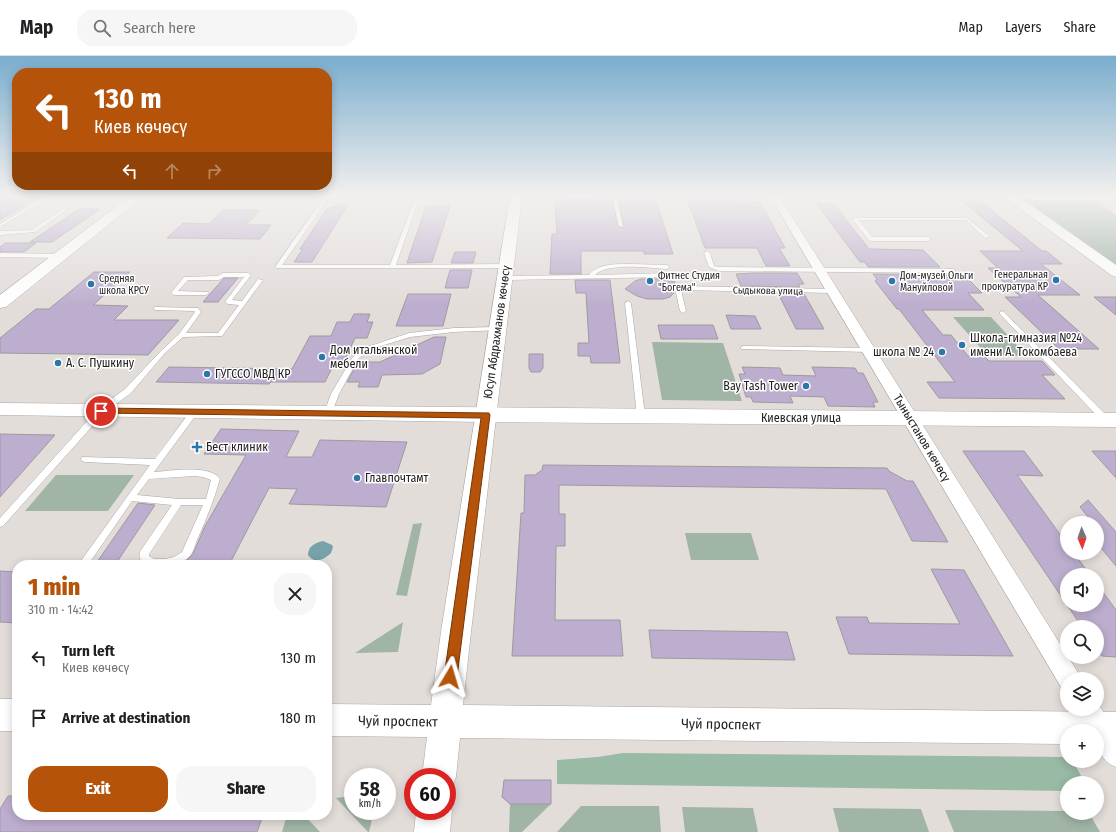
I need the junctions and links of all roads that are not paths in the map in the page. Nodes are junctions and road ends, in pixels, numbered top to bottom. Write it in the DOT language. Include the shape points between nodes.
graph roads {
  1 [pos="23,232"];
  2 [pos="91,232"];
  3 [pos="303,232"];
  4 [pos="405,232"];
  5 [pos="511,232"];
  6 [pos="797,232"];
  7 [pos="866,232"];
  8 [pos="982,232"];
  9 [pos="1060,232"];
  10 [pos="1,235"];
  11 [pos="987,237"];
  12 [pos="928,239"];
  13 [pos="707,252"];
  14 [pos="0,255"];
  15 [pos="60,256"];
  16 [pos="392,267"];
  17 [pos="667,267"];
  18 [pos="820,269"];
  19 [pos="953,271"];
  20 [pos="505,272"];
  21 [pos="1116,272"];
  22 [pos="670,275"];
  23 [pos="590,277"];
  24 [pos="260,280"];
  25 [pos="833,291"];
  26 [pos="206,293"];
  27 [pos="3,299"];
  28 [pos="244,303"];
  29 [pos="628,303"];
  30 [pos="156,308"];
  31 [pos="683,311"];
  32 [pos="1002,313"];
  33 [pos="498,329"];
  34 [pos="181,335"];
  35 [pos="743,348"];
  36 [pos="869,350"];
  37 [pos="0,409"];
  38 [pos="101,411"];
  39 [pos="195,411"];
  40 [pos="328,413"];
  41 [pos="486,415"];
  42 [pos="641,416"];
  43 [pos="910,418"];
  44 [pos="1111,420"];
  45 [pos="85,459"];
  46 [pos="156,462"];
  47 [pos="147,476"];
  48 [pos="130,498"];
  49 [pos="179,502"];
  50 [pos="209,502"];
  51 [pos="0,524"];
  52 [pos="87,560"];
  53 [pos="147,560"];
  54 [pos="178,560"];
  55 [pos="1065,672"];
  56 [pos="0,715"];
  57 [pos="12,715"];
  58 [pos="332,720"];
  59 [pos="445,722"];
  60 [pos="1101,722"];
  61 [pos="1116,755"];
  62 [pos="439,768"];
  63 [pos="433,820"];
  64 [pos="432,832"];
  1 -- 10 [label="lane"];
  2 -- 15 [label="main road"];
  3 -- 16 [label="lane" via="278,268"];
  4 -- 16 [label="lane"];
  5 -- 20 [label="main road, Юсуп Абдрахманов көчөсү"];
  6 -- 18 [label="street, Тыныстанов көчөсү"];
  7 -- 12 [label="lane" via="871,239"];
  8 -- 11 [label="lane"];
  9 -- 21 [label="main road"];
  13 -- 18 [label="lane" via="712,267 720,269"];
  14 -- 15 [label="lane"];
  15 -- 27 [label="main road"];
  16 -- 20 [label="lane"];
  17 -- 23 [label="lane" via="606,268 595,270"];
  18 -- 19 [label="lane"];
  18 -- 25 [label="street, Тыныстанов көчөсү"];
  20 -- 23 [label="lane"];
  20 -- 33 [label="main road, Юсуп Абдрахманов көчөсү"];
  22 -- 23 [label="lane"];
  24 -- 28 [label="lane"];
  25 -- 31 [label="lane, Сыдыкова улица" via="678,288"];
  25 -- 36 [label="street, Тыныстанов көчөсү"];
  26 -- 28 [label="lane" via="174,293 186,278 248,275 228,302"];
  28 -- 34 [label="lane" via="220,335"];
  29 -- 42 [label="lane"];
  30 -- 34 [label="lane" via="196,309 198,312"];
  32 -- 44 [label="lane"];
  33 -- 40 [label="lane" via="409,335 366,350 354,358"];
  33 -- 41 [label="main road, Юсуп Абдрахманов көчөсү"];
  34 -- 38 [label="lane" via="162,352 128,391"];
  35 -- 36 [label="lane"];
  36 -- 43 [label="street, Тыныстанов көчөсү"];
  37 -- 38 [label="main road, Киевская улица"];
  38 -- 39 [label="main road, Киевская улица"];
  38 -- 51 [label="lane"];
  39 -- 40 [label="main road, Киевская улица"];
  39 -- 46 [label="lane"];
  40 -- 41 [label="main road, Киевская улица"];
  41 -- 42 [label="main road, Киевская улица"];
  41 -- 59 [label="main road, Юсуп Абдрахманов көчөсү"];
  42 -- 43 [label="main road, Киевская улица"];
  43 -- 44 [label="main road, Киевская улица"];
  43 -- 55 [label="street, Тыныстанов көчөсү"];
  45 -- 46 [label="lane"];
  46 -- 47 [label="lane"];
  47 -- 48 [label="lane"];
  47 -- 50 [label="lane" via="209,474 216,480"];
  48 -- 49 [label="lane"];
  48 -- 52 [label="lane"];
  49 -- 50 [label="lane"];
  49 -- 53 [label="lane" via="144,553"];
  50 -- 54 [label="lane" via="186,554"];
  56 -- 57 [label="main road"];
  58 -- 59 [label="main road, Чуй проспект"];
  59 -- 60 [label="main road, Чуй проспект"];
  59 -- 62 [label="main road, Юсуп Абдрахманов көчөсү"];
  60 -- 61 [label="street"];
  63 -- 64 [label="main road"];
}
